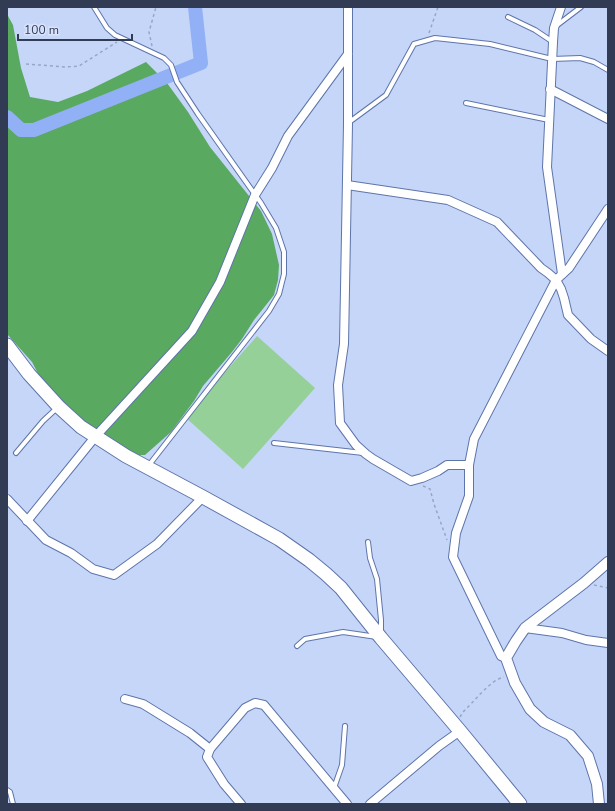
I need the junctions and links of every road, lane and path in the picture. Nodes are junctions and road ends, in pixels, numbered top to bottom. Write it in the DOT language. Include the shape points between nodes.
graph roads {
  1 [pos="94,7"];
  2 [pos="156,7"];
  3 [pos="348,7"];
  4 [pos="438,7"];
  5 [pos="561,7"];
  6 [pos="581,7"];
  7 [pos="508,16"];
  8 [pos="554,28"];
  9 [pos="122,39"];
  10 [pos="427,40"];
  11 [pos="553,42"];
  12 [pos="153,53"];
  13 [pos="348,54"];
  14 [pos="552,59"];
  15 [pos="26,64"];
  16 [pos="608,70"];
  17 [pos="550,89"];
  18 [pos="466,103"];
  19 [pos="608,119"];
  20 [pos="549,120"];
  21 [pos="348,124"];
  22 [pos="347,185"];
  23 [pos="255,195"];
  24 [pos="608,209"];
  25 [pos="562,274"];
  26 [pos="556,280"];
  27 [pos="7,345"];
  28 [pos="608,351"];
  29 [pos="59,407"];
  30 [pos="95,437"];
  31 [pos="274,443"];
  32 [pos="16,454"];
  33 [pos="366,454"];
  34 [pos="469,465"];
  35 [pos="148,467"];
  36 [pos="412,481"];
  37 [pos="203,497"];
  38 [pos="7,499"];
  39 [pos="27,521"];
  40 [pos="368,542"];
  41 [pos="453,557"];
  42 [pos="608,562"];
  43 [pos="584,583"];
  44 [pos="608,588"];
  45 [pos="525,628"];
  46 [pos="381,638"];
  47 [pos="608,643"];
  48 [pos="297,646"];
  49 [pos="506,658"];
  50 [pos="512,675"];
  51 [pos="125,699"];
  52 [pos="345,726"];
  53 [pos="458,728"];
  54 [pos="210,749"];
  55 [pos="334,788"];
  56 [pos="7,790"];
  57 [pos="13,804"];
  58 [pos="242,804"];
  59 [pos="346,804"];
  60 [pos="370,804"];
  61 [pos="520,804"];
  62 [pos="599,804"];
  1 -- 9 [label="lane" via="107,28"];
  2 -- 12 [label="path" via="149,32"];
  3 -- 13 [label="street"];
  4 -- 10 [label="path"];
  5 -- 8 [label="street"];
  6 -- 8 [label="lane"];
  7 -- 11 [label="lane"];
  8 -- 11 [label="street"];
  9 -- 12 [label="lane"];
  9 -- 15 [label="path" via="79,66"];
  10 -- 14 [label="lane" via="435,38 490,44"];
  10 -- 21 [label="lane" via="414,44 386,95"];
  11 -- 14 [label="street"];
  12 -- 23 [label="lane" via="171,65 177,82"];
  13 -- 21 [label="street"];
  13 -- 23 [label="street" via="288,136"];
  14 -- 16 [label="lane" via="580,58"];
  14 -- 17 [label="street"];
  17 -- 19 [label="street"];
  17 -- 20 [label="street"];
  18 -- 20 [label="lane"];
  20 -- 25 [label="street" via="547,167"];
  21 -- 22 [label="street"];
  22 -- 26 [label="street" via="448,200 497,222"];
  22 -- 33 [label="street" via="344,344 338,385 340,423"];
  23 -- 30 [label="street" via="220,282 192,331"];
  23 -- 35 [label="lane" via="276,228 284,252 284,274 279,294"];
  24 -- 25 [label="street" via="569,268"];
  25 -- 26 [label="street"];
  26 -- 28 [label="street" via="568,315 591,339"];
  26 -- 34 [label="street" via="474,439"];
  27 -- 29 [label="highway"];
  29 -- 30 [label="highway"];
  29 -- 32 [label="lane" via="43,421"];
  30 -- 35 [label="highway"];
  30 -- 39 [label="street"];
  31 -- 33 [label="lane"];
  33 -- 36 [label="street"];
  34 -- 36 [label="street" via="447,465"];
  34 -- 41 [label="street" via="469,496 456,533"];
  35 -- 37 [label="highway"];
  36 -- 41 [label="path" via="430,489"];
  37 -- 39 [label="street" via="157,544 114,575 93,570 71,553 46,540"];
  37 -- 46 [label="highway" via="279,539 315,565 342,588"];
  38 -- 39 [label="street"];
  40 -- 46 [label="lane" via="376,579"];
  41 -- 49 [label="street" via="501,656"];
  42 -- 43 [label="street"];
  43 -- 44 [label="path"];
  43 -- 45 [label="street"];
  45 -- 47 [label="street"];
  45 -- 49 [label="street"];
  46 -- 48 [label="lane" via="344,632 305,639"];
  46 -- 53 [label="highway"];
  49 -- 50 [label="street"];
  50 -- 53 [label="path" via="501,677 487,687 463,712"];
  50 -- 62 [label="street" via="530,709 544,722 570,735 588,756 597,784"];
  51 -- 54 [label="street" via="143,704 190,733"];
  52 -- 55 [label="lane" via="342,765"];
  53 -- 60 [label="street"];
  53 -- 61 [label="highway"];
  54 -- 55 [label="street" via="245,708 255,703 264,705"];
  54 -- 58 [label="street" via="207,757 224,784"];
  55 -- 59 [label="street"];
  56 -- 57 [label="lane"];
}
